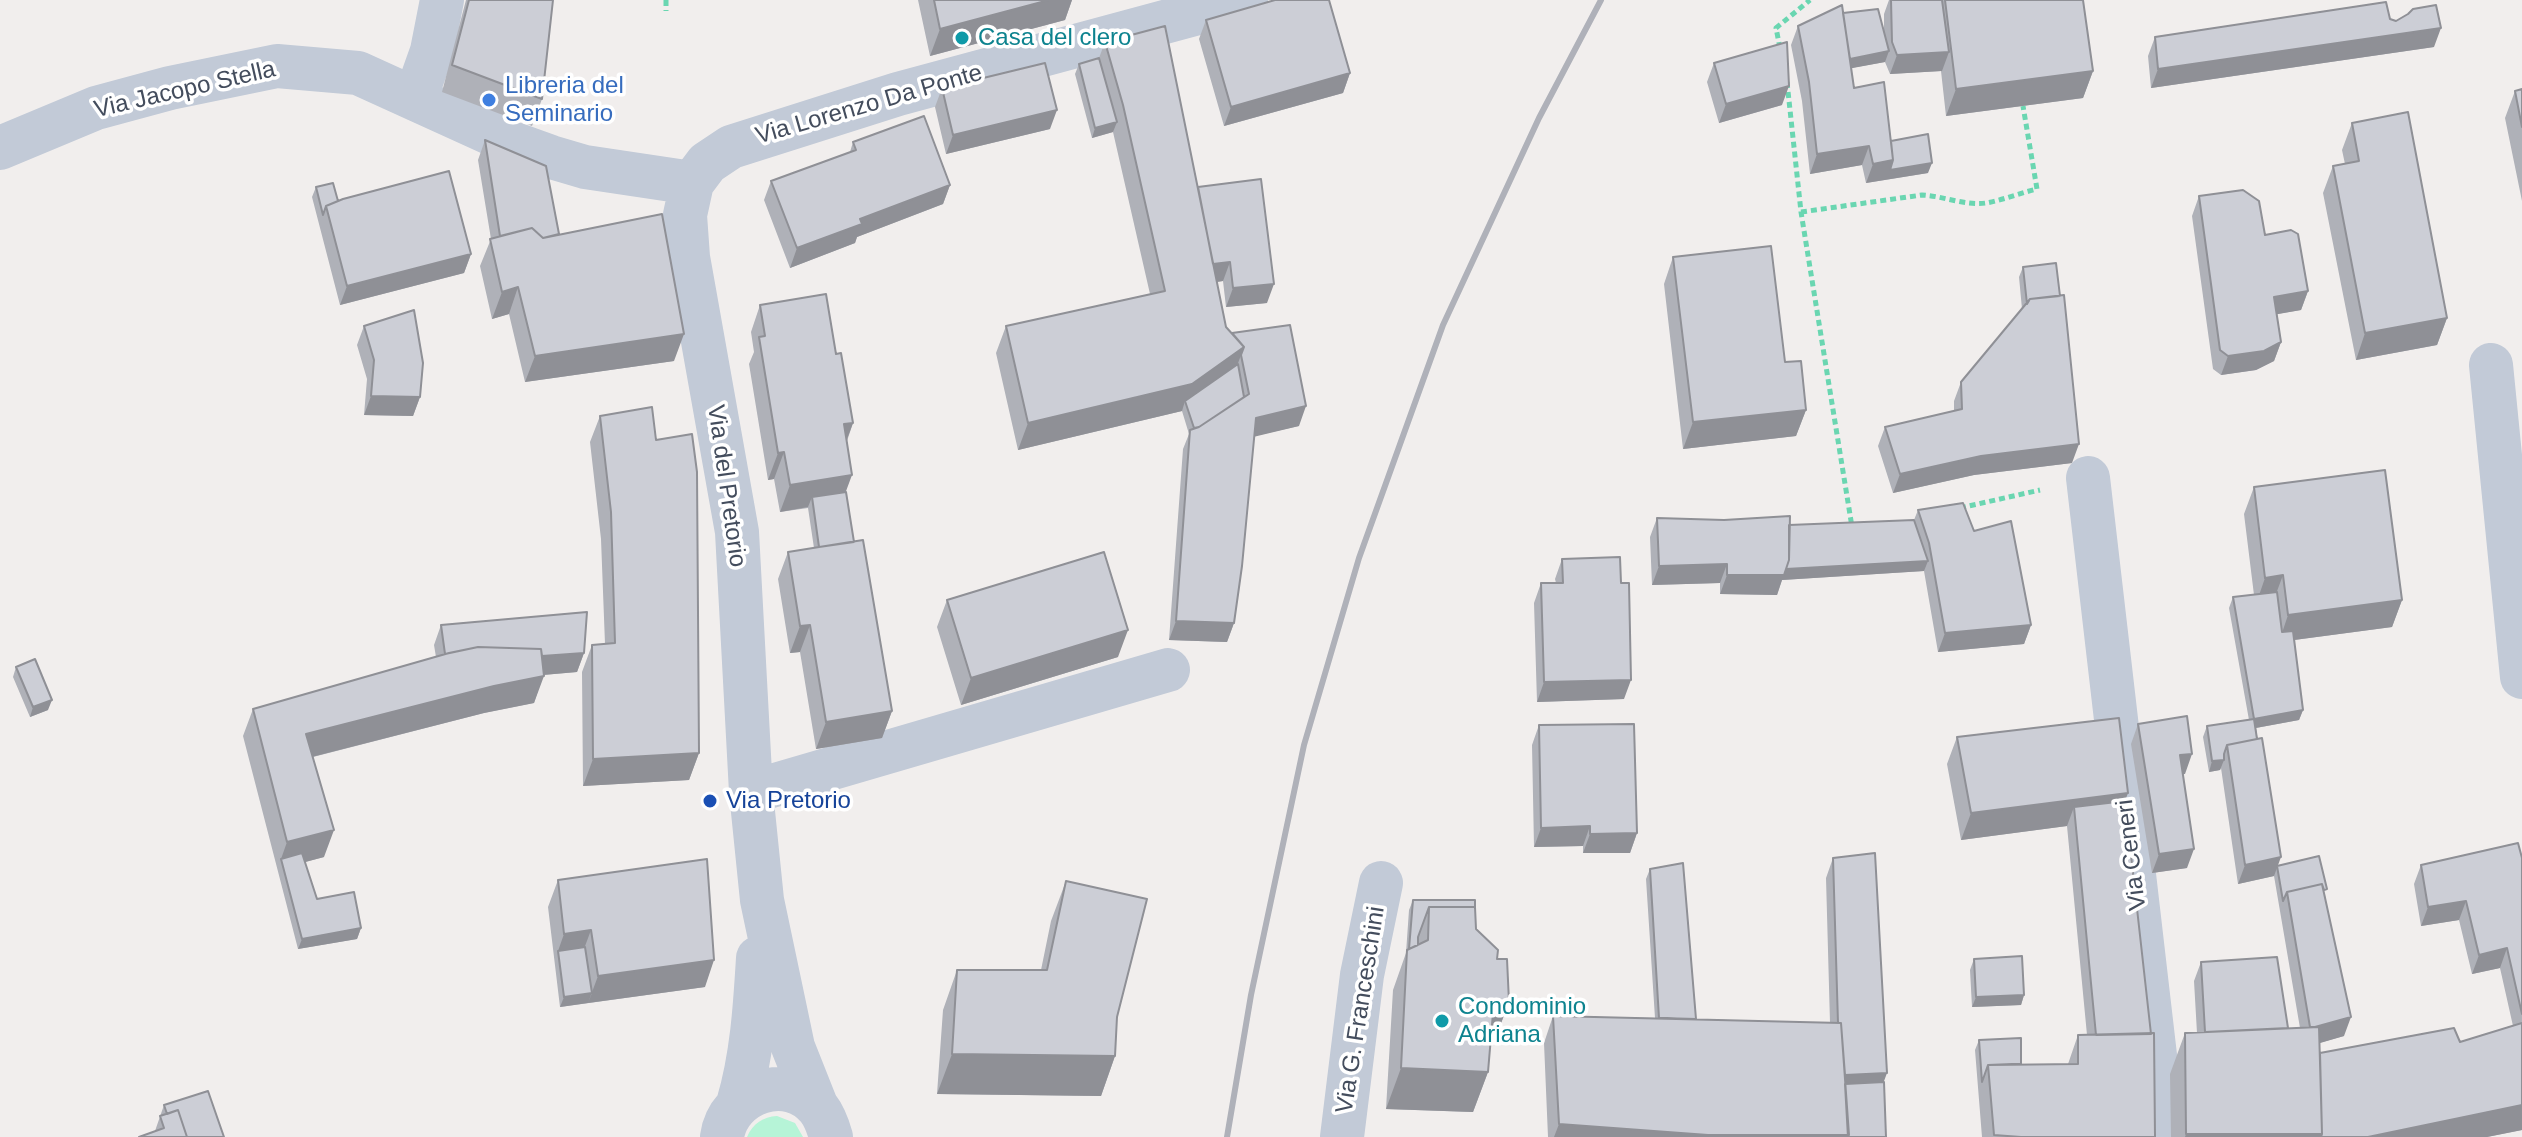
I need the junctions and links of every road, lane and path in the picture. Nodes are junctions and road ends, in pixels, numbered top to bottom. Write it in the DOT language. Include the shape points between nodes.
graph roads {
  1 [pos="442,0"];
  2 [pos="666,0"];
  3 [pos="1246,0"];
  4 [pos="1810,0"];
  5 [pos="666,11"];
  6 [pos="1782,57"];
  7 [pos="1785,71"];
  8 [pos="415,99"];
  9 [pos="2023,106"];
  10 [pos="0,148"];
  11 [pos="692,183"];
  12 [pos="1801,212"];
  13 [pos="2491,365"];
  14 [pos="2088,478"];
  15 [pos="1951,510"];
  16 [pos="1865,525"];
  17 [pos="1168,670"];
  18 [pos="2522,677"];
  19 [pos="751,792"];
  20 [pos="1381,883"];
  21 [pos="762,900"];
  22 [pos="824,1121"];
  23 [pos="725,1124"];
  24 [pos="1342,1137"];
  25 [pos="2157,1137"];
  1 -- 8 [label="street"];
  2 -- 5 [label="path"];
  3 -- 11 [label="street, Via Lorenzo Da Ponte" via="745,141 707,163"];
  4 -- 6 [label="path" via="1776,28"];
  7 -- 12 [label="path"];
  8 -- 10 [label="street, Via Jacopo Stella" via="358,73 277,66 96,108"];
  8 -- 11 [label="street, Via Jacopo Stella" via="551,157"];
  9 -- 12 [label="path" via="2037,189 1987,203 1922,195"];
  11 -- 19 [label="street, Via del Pretorio" via="685,215 688,257 737,532"];
  12 -- 16 [label="path" via="1852,527"];
  13 -- 18 [label="street"];
  14 -- 15 [label="path"];
  14 -- 25 [label="street, Via Ceneri" via="2156,1064"];
  17 -- 19 [label="street"];
  19 -- 21 [label="street, Via del Pretorio"];
  20 -- 24 [label="street, Via G. Franceschini" via="1362,975"];
  21 -- 22 [label="street, Via del Pretorio" via="787,1024"];
  21 -- 23 [label="street, Via del Pretorio" via="750,1058"];
  22 -- 23 [label="street" via="802,1095 769,1089 753,1094"];
}
